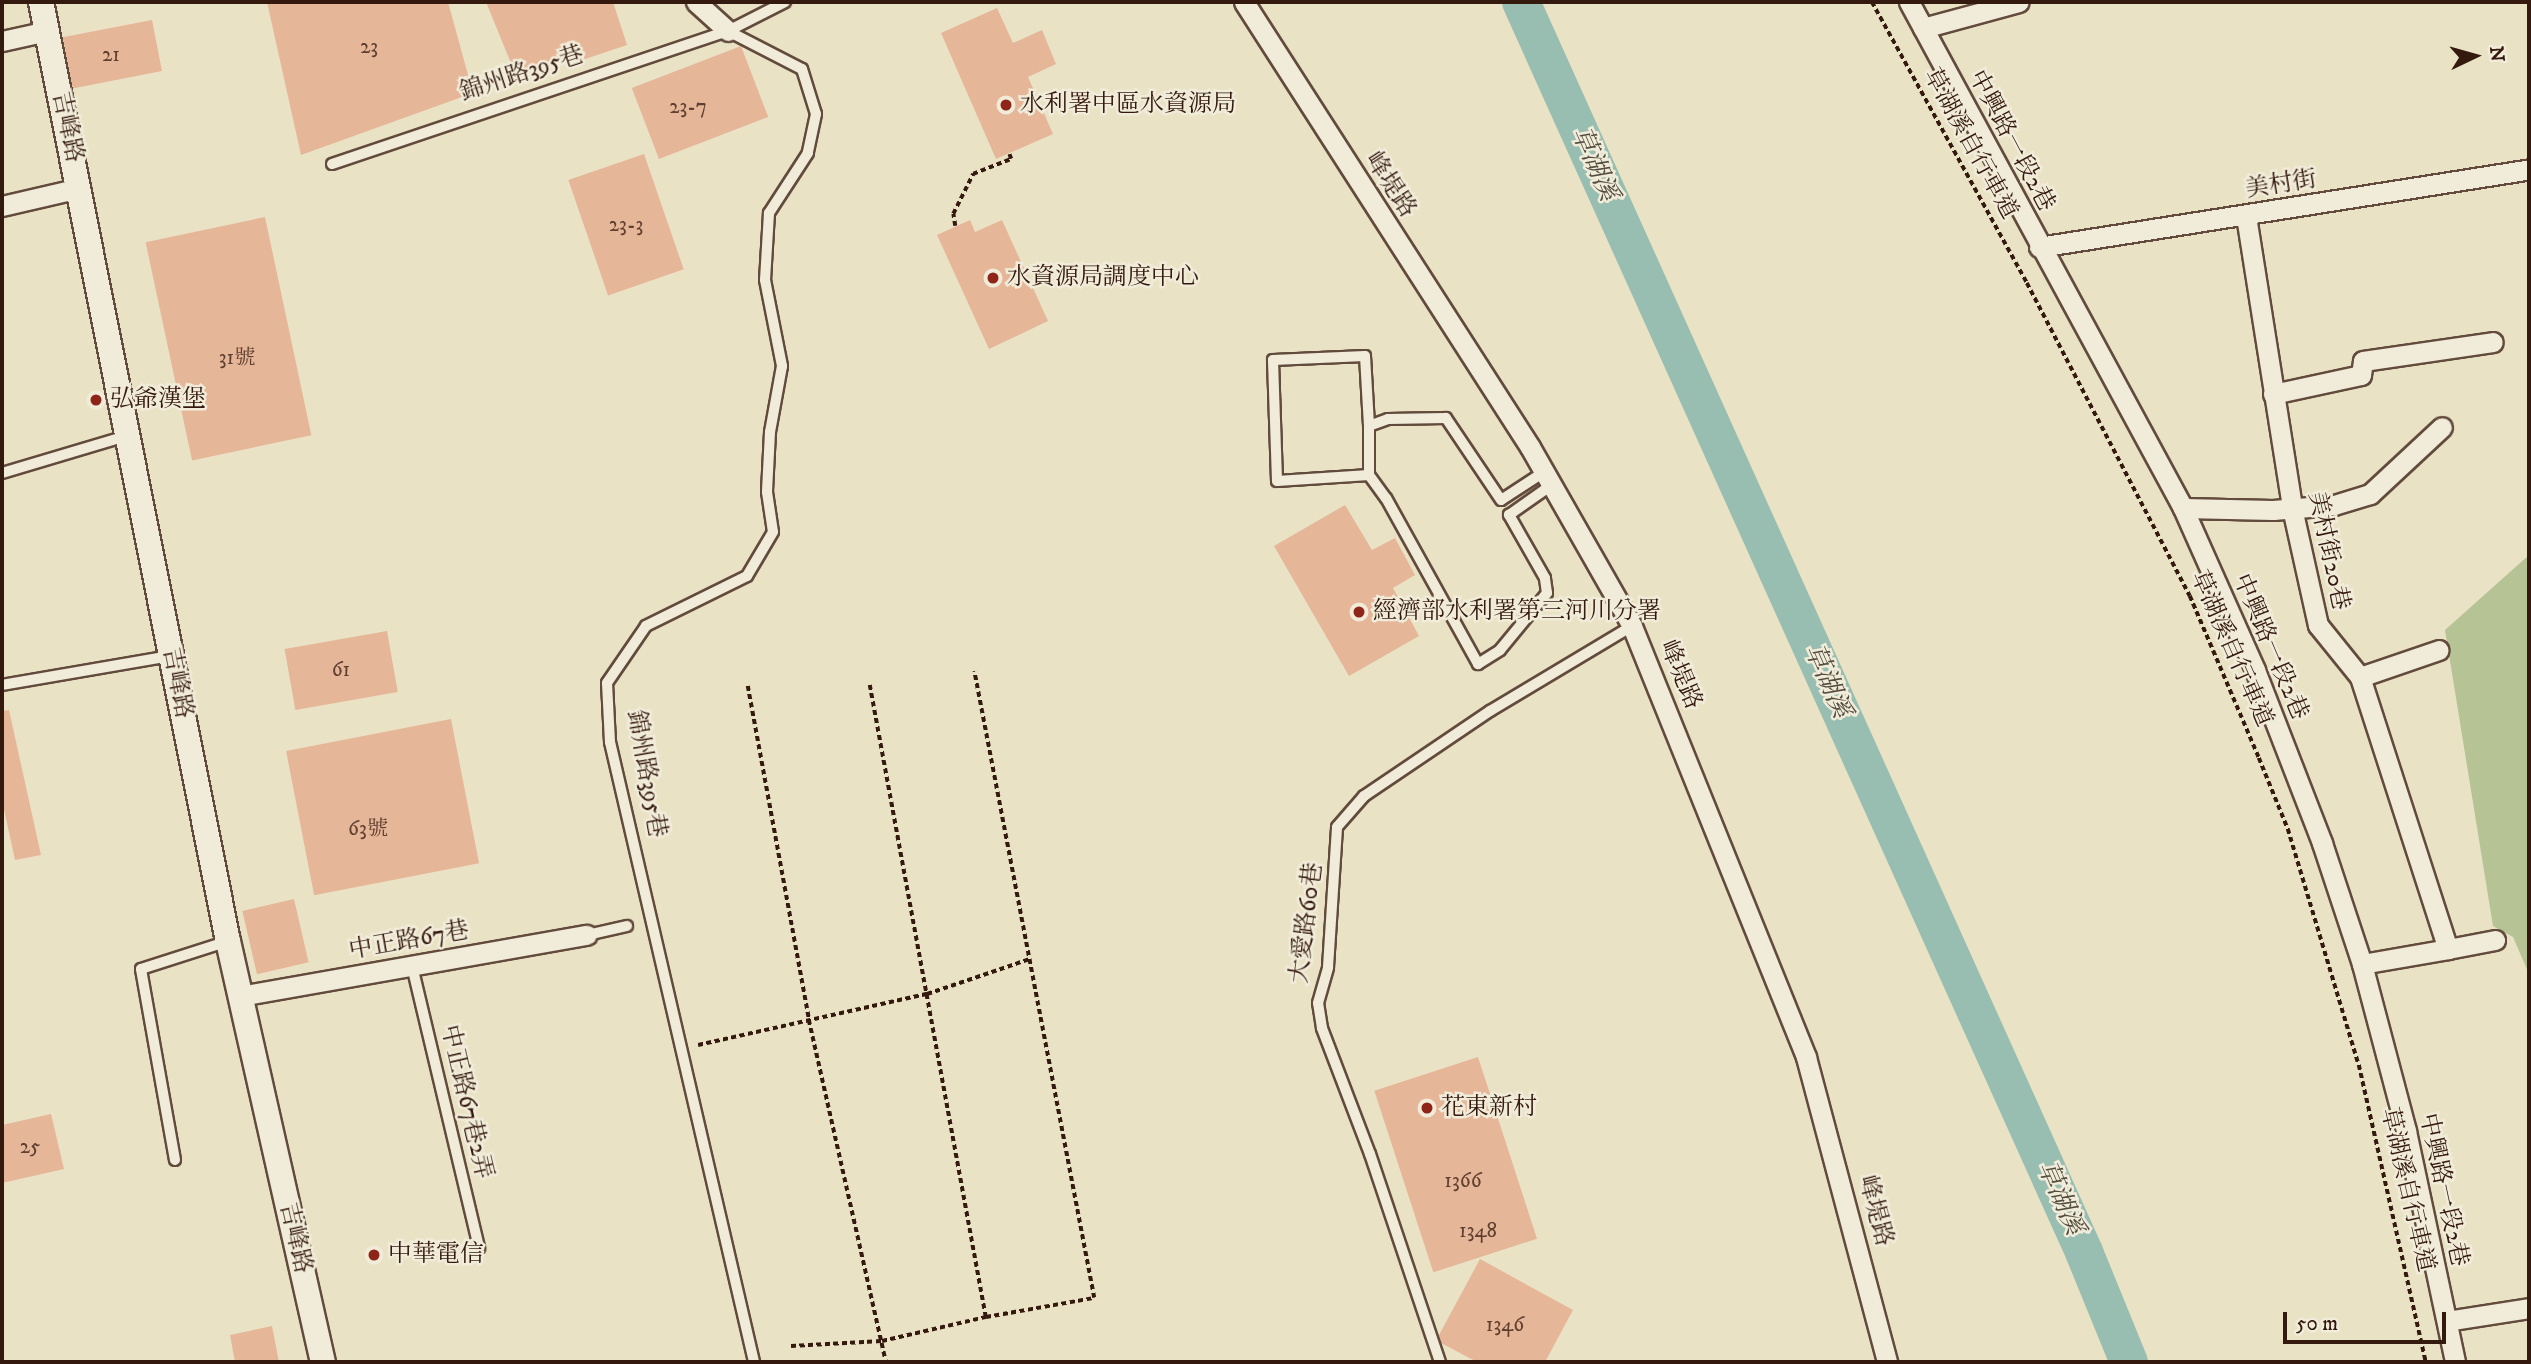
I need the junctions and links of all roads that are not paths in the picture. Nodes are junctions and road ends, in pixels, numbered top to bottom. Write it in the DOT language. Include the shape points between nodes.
graph roads {
  1 [pos="41,2"];
  2 [pos="696,2"];
  3 [pos="785,2"];
  4 [pos="1244,2"];
  5 [pos="1909,2"];
  6 [pos="2019,2"];
  7 [pos="1923,28"];
  8 [pos="47,31"];
  9 [pos="728,31"];
  10 [pos="2,41"];
  11 [pos="332,164"];
  12 [pos="2529,169"];
  13 [pos="80,188"];
  14 [pos="2,206"];
  15 [pos="2246,216"];
  16 [pos="2039,247"];
  17 [pos="2493,342"];
  18 [pos="2273,394"];
  19 [pos="1369,426"];
  20 [pos="2442,427"];
  21 [pos="127,436"];
  22 [pos="2,473"];
  23 [pos="1369,475"];
  24 [pos="1548,478"];
  25 [pos="2183,508"];
  26 [pos="2292,508"];
  27 [pos="1632,626"];
  28 [pos="2438,650"];
  29 [pos="171,655"];
  30 [pos="2360,677"];
  31 [pos="2,685"];
  32 [pos="627,926"];
  33 [pos="587,935"];
  34 [pos="2495,940"];
  35 [pos="228,941"];
  36 [pos="2448,949"];
  37 [pos="2362,964"];
  38 [pos="412,966"];
  39 [pos="240,996"];
  40 [pos="175,1160"];
  41 [pos="479,1248"];
  42 [pos="2529,1308"];
  43 [pos="2447,1321"];
  44 [pos="323,1362"];
  45 [pos="754,1362"];
  46 [pos="1440,1362"];
  47 [pos="1887,1362"];
  48 [pos="2455,1362"];
  1 -- 8 [label="street, 吉峰路"];
  2 -- 9 [label="street, 錦州路395巷"];
  3 -- 9 [label="lane, 錦州路395巷"];
  4 -- 24 [label="street, 峰堤路"];
  5 -- 7 [label="street, 中興路一段2巷"];
  6 -- 7 [label="street"];
  7 -- 16 [label="street, 中興路一段2巷"];
  8 -- 10 [label="street"];
  8 -- 13 [label="street, 吉峰路"];
  9 -- 11 [label="lane, 錦州路395巷"];
  9 -- 45 [label="lane, 錦州路395巷" via="802,69 816,114 808,153 769,213 765,281 782,366 768,468 773,531 747,576 646,626 607,683 610,742"];
  12 -- 15 [label="street, 美村街"];
  13 -- 14 [label="street"];
  13 -- 21 [label="street, 吉峰路"];
  15 -- 16 [label="street, 美村街"];
  15 -- 18 [label="street, 美村街20巷"];
  16 -- 25 [label="street, 中興路一段2巷"];
  17 -- 18 [label="street" via="2363,360 2361,375"];
  18 -- 26 [label="street, 美村街20巷"];
  19 -- 23 [label="lane"];
  19 -- 23 [label="lane" via="1366,356 1273,360 1277,481"];
  19 -- 24 [label="lane" via="1388,419 1446,418 1501,500"];
  20 -- 26 [label="street" via="2370,494 2334,505"];
  21 -- 22 [label="lane"];
  21 -- 29 [label="street, 吉峰路"];
  23 -- 24 [label="lane" via="1478,664 1500,650 1546,593 1545,578 1509,515"];
  24 -- 27 [label="street, 峰堤路"];
  25 -- 26 [label="street"];
  25 -- 37 [label="street, 中興路一段2巷" via="2284,744"];
  26 -- 30 [label="street, 美村街20巷" via="2318,625"];
  27 -- 46 [label="lane, 大愛路60巷" via="1490,711 1364,796 1337,827 1328,967 1318,1003 1322,1028"];
  27 -- 47 [label="street, 峰堤路" via="1806,1057"];
  28 -- 30 [label="street"];
  29 -- 31 [label="lane"];
  29 -- 35 [label="street, 吉峰路"];
  30 -- 36 [label="street, 美村街20巷"];
  32 -- 33 [label="lane"];
  33 -- 38 [label="street, 中正路67巷"];
  34 -- 36 [label="street"];
  35 -- 39 [label="street, 吉峰路"];
  35 -- 40 [label="lane" via="141,969"];
  36 -- 37 [label="street"];
  37 -- 43 [label="street, 中興路一段2巷" via="2406,1131"];
  38 -- 39 [label="street, 中正路67巷"];
  38 -- 41 [label="lane, 中正路67巷2弄"];
  39 -- 44 [label="street, 吉峰路"];
  42 -- 43 [label="street"];
  43 -- 48 [label="street, 中興路一段2巷"];
}
